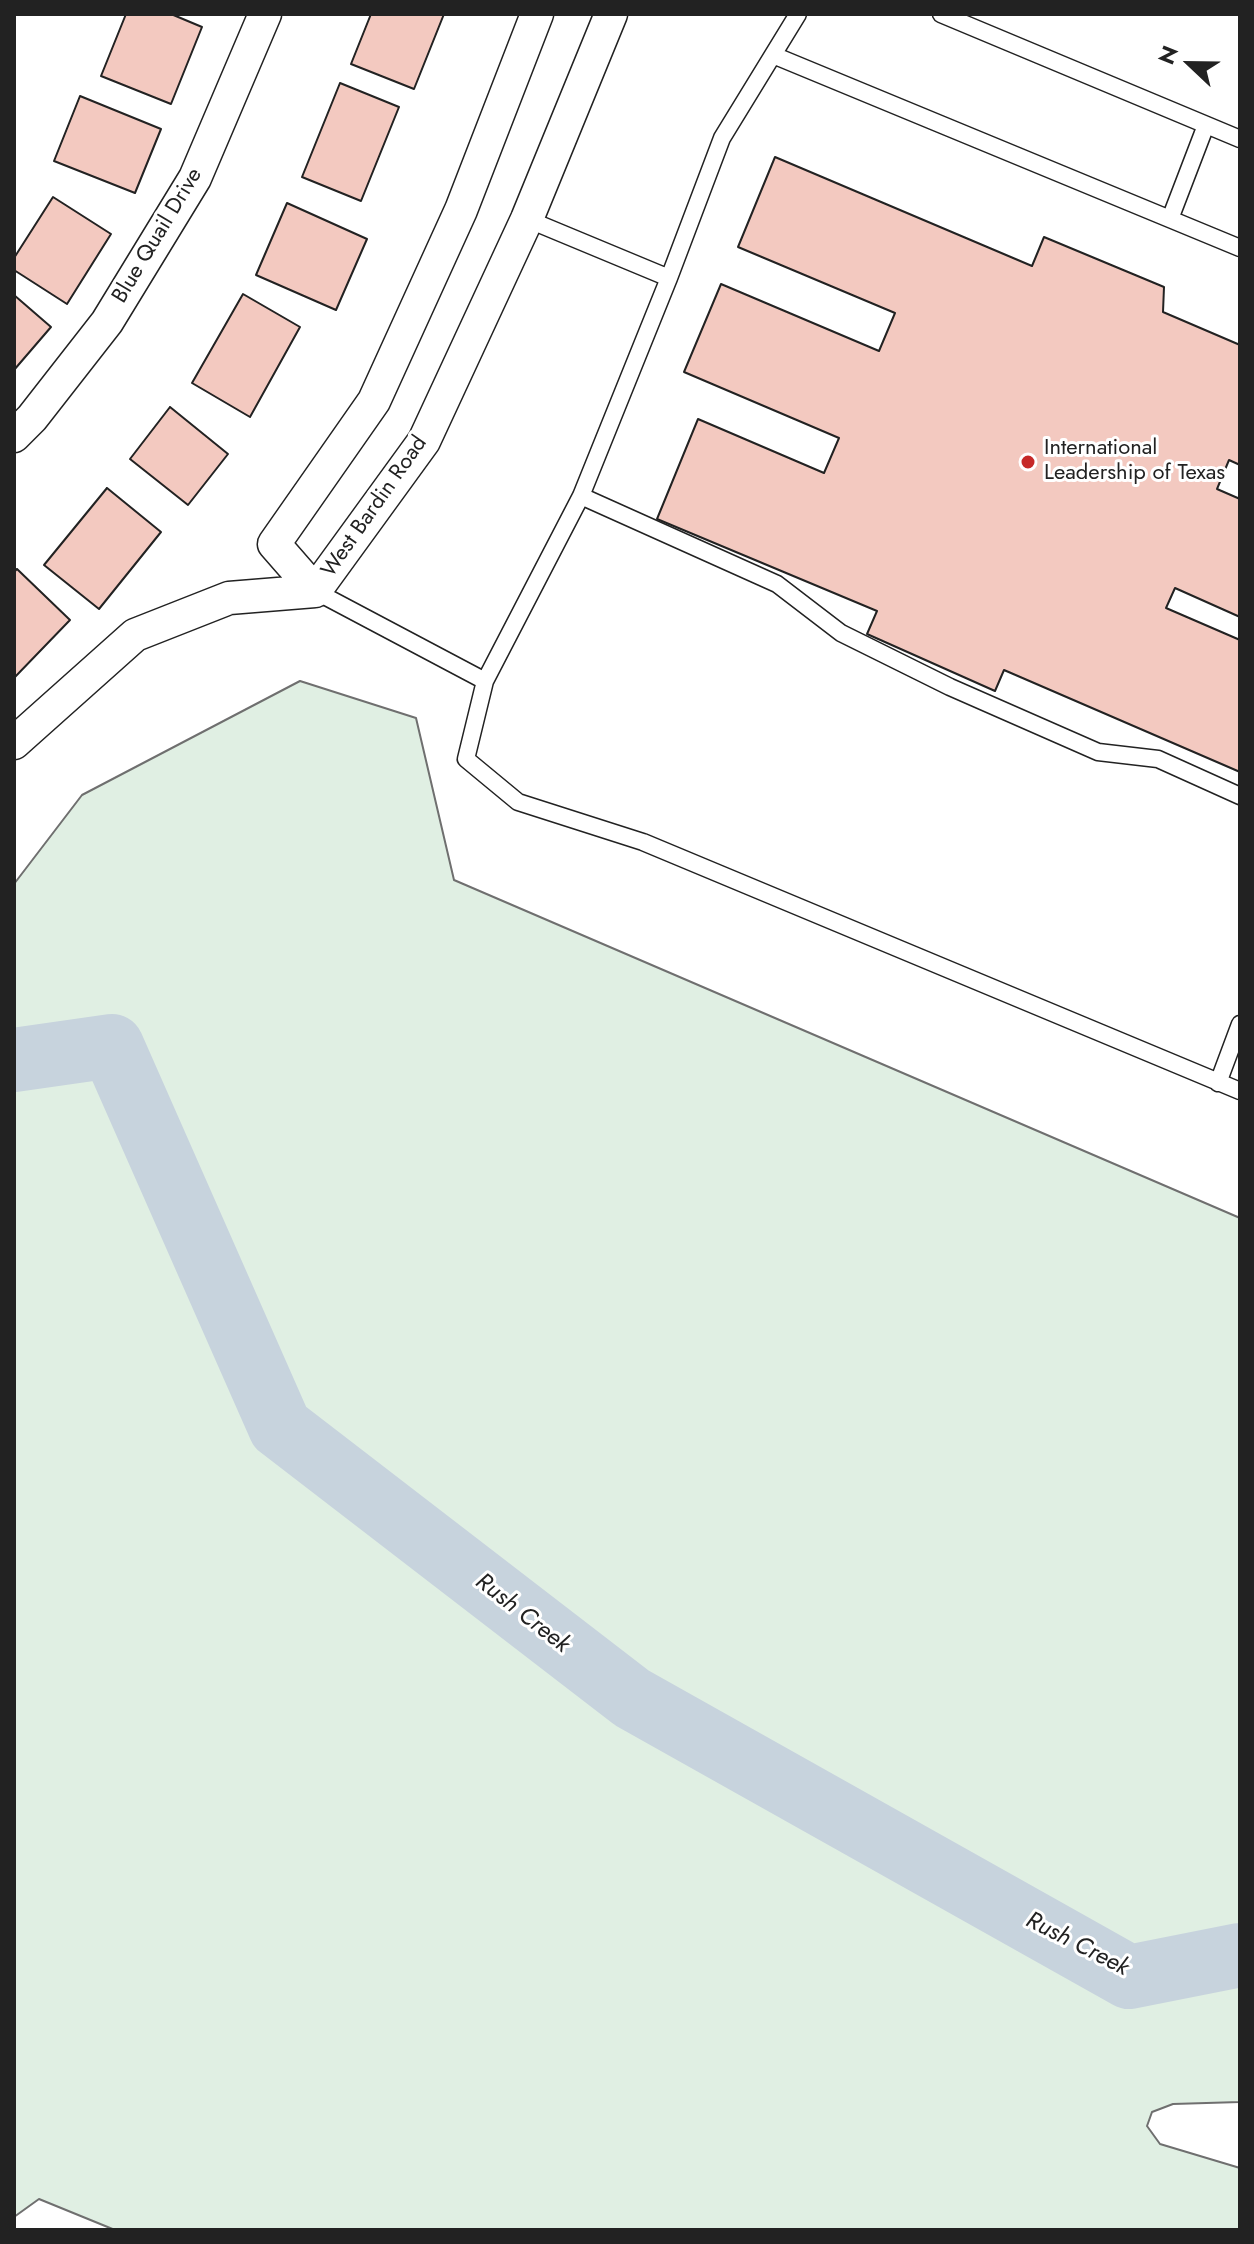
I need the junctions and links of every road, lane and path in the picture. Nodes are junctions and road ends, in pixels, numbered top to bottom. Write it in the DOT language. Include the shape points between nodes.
graph roads {
  1 [pos="265,14"];
  2 [pos="537,14"];
  3 [pos="611,14"];
  4 [pos="798,14"];
  5 [pos="941,14"];
  6 [pos="773,55"];
  7 [pos="1206,125"];
  8 [pos="1240,139"];
  9 [pos="527,219"];
  10 [pos="1170,219"];
  11 [pos="1240,248"];
  12 [pos="669,278"];
  13 [pos="14,436"];
  14 [pos="581,496"];
  15 [pos="315,591"];
  16 [pos="485,681"];
  17 [pos="14,743"];
  18 [pos="1240,796"];
  19 [pos="1240,1024"];
  20 [pos="1218,1083"];
  21 [pos="1240,1091"];
  1 -- 13 [label="street, Blue Quail Drive" via="195,178 107,322"];
  2 -- 15 [label="street" via="461,210 374,401 274,544"];
  3 -- 9 [label="street, West Bardin Road"];
  4 -- 6 [label="lane"];
  5 -- 7 [label="lane"];
  6 -- 10 [label="lane"];
  6 -- 12 [label="lane" via="722,138"];
  7 -- 8 [label="lane"];
  7 -- 10 [label="lane"];
  9 -- 12 [label="lane"];
  9 -- 15 [label="street, West Bardin Road" via="424,441"];
  10 -- 11 [label="lane"];
  12 -- 14 [label="lane"];
  14 -- 16 [label="lane"];
  14 -- 18 [label="lane" via="777,584 841,633 950,687 1098,752 1158,759"];
  15 -- 16 [label="lane"];
  15 -- 17 [label="street, West Bardin Road" via="229,598 135,635"];
  16 -- 20 [label="lane" via="466,759 518,802 643,842"];
  19 -- 20 [label="lane"];
  20 -- 21 [label="lane"];
}
